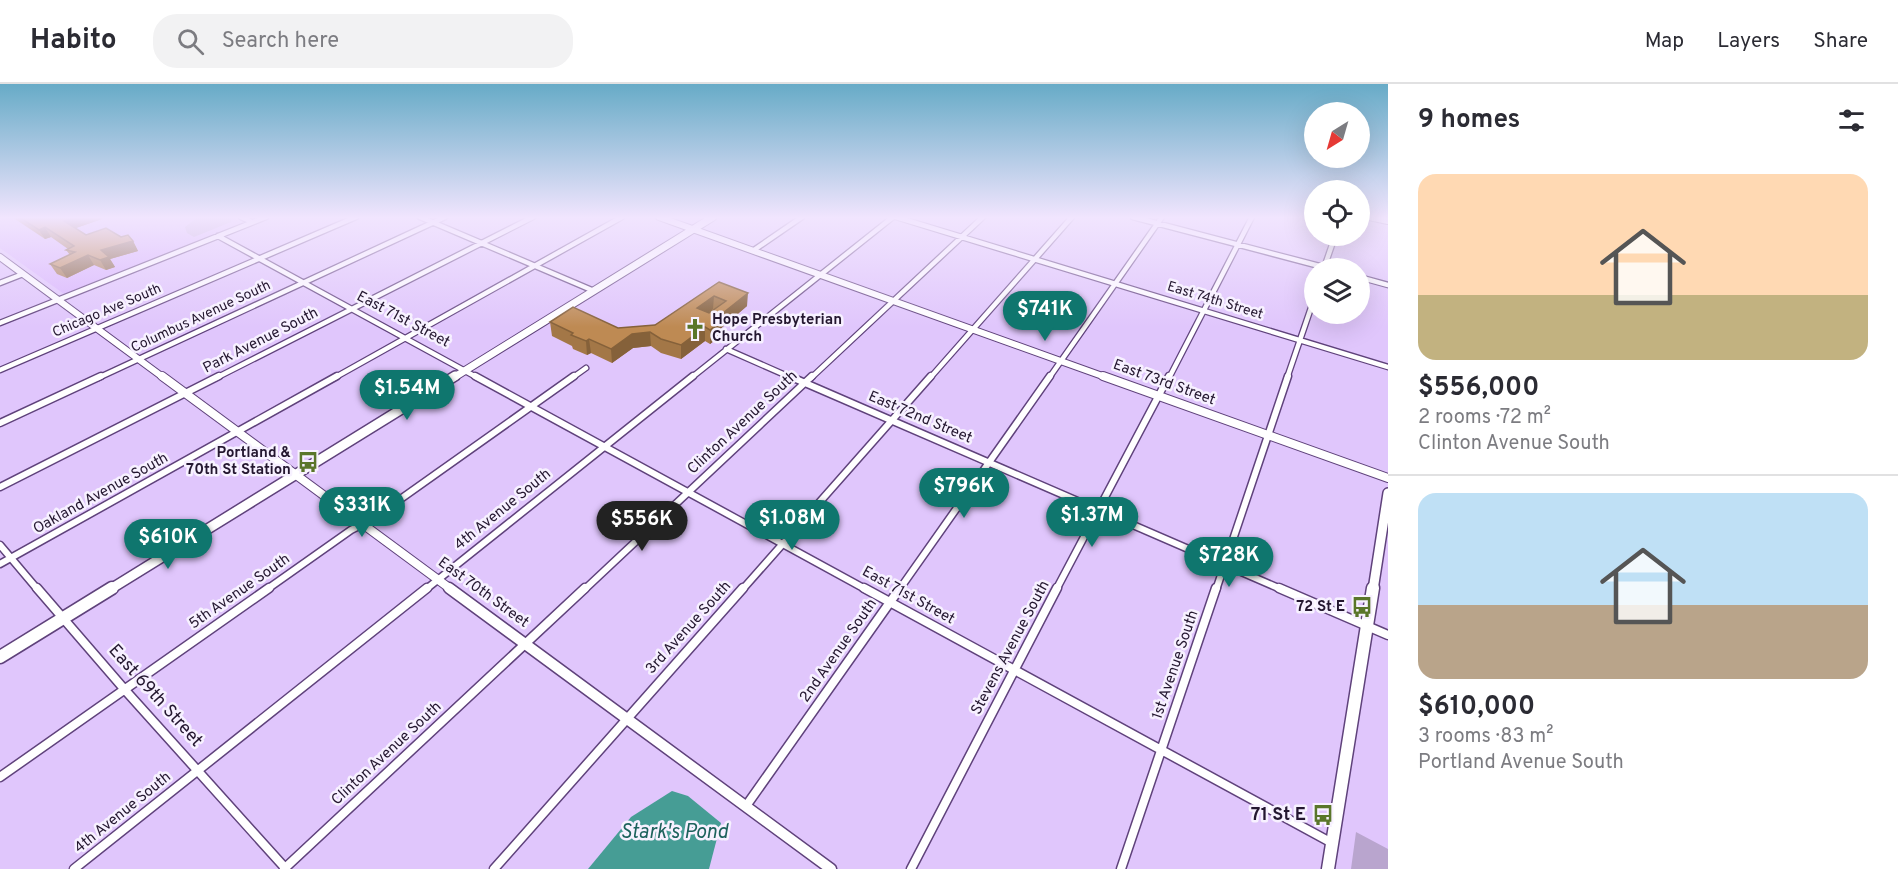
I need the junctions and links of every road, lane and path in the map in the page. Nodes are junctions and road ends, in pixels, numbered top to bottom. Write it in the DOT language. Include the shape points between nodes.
graph roads {
  1 [pos="174,254"];
  2 [pos="251,254"];
  3 [pos="269,254"];
  4 [pos="365,254"];
  5 [pos="461,254"];
  6 [pos="507,254"];
  7 [pos="555,254"];
  8 [pos="654,254"];
  9 [pos="764,254"];
  10 [pos="847,254"];
  11 [pos="944,254"];
  12 [pos="1017,254"];
  13 [pos="1040,254"];
  14 [pos="1137,254"];
  15 [pos="1232,254"];
  16 [pos="1272,254"];
  17 [pos="0,257"];
  18 [pos="259,258"];
  19 [pos="1035,259"];
  20 [pos="1304,262"];
  21 [pos="534,265"];
  22 [pos="23,274"];
  23 [pos="820,274"];
  24 [pos="1370,280"];
  25 [pos="304,282"];
  26 [pos="0,283"];
  27 [pos="1116,284"];
  28 [pos="1388,285"];
  29 [pos="594,291"];
  30 [pos="58,300"];
  31 [pos="893,300"];
  32 [pos="353,308"];
  33 [pos="1203,311"];
  34 [pos="0,323"];
  35 [pos="1305,324"];
  36 [pos="97,328"];
  37 [pos="973,329"];
  38 [pos="407,337"];
  39 [pos="1300,340"];
  40 [pos="726,349"];
  41 [pos="139,358"];
  42 [pos="1061,361"];
  43 [pos="1388,367"];
  44 [pos="585,368"];
  45 [pos="466,369"];
  46 [pos="0,370"];
  47 [pos="805,383"];
  48 [pos="186,393"];
  49 [pos="1160,396"];
  50 [pos="532,406"];
  51 [pos="892,420"];
  52 [pos="0,423"];
  53 [pos="239,431"];
  54 [pos="1268,435"];
  55 [pos="605,446"];
  56 [pos="989,462"];
  57 [pos="297,474"];
  58 [pos="1388,478"];
  59 [pos="0,488"];
  60 [pos="688,492"];
  61 [pos="1388,493"];
  62 [pos="1098,509"];
  63 [pos="364,524"];
  64 [pos="782,543"];
  65 [pos="0,545"];
  66 [pos="11,558"];
  67 [pos="0,564"];
  68 [pos="1224,564"];
  69 [pos="438,579"];
  70 [pos="891,602"];
  71 [pos="64,617"];
  72 [pos="1367,626"];
  73 [pos="1388,635"];
  74 [pos="525,643"];
  75 [pos="0,657"];
  76 [pos="1015,670"];
  77 [pos="125,690"];
  78 [pos="626,718"];
  79 [pos="1161,750"];
  80 [pos="199,770"];
  81 [pos="0,777"];
  82 [pos="746,806"];
  83 [pos="1332,843"];
  84 [pos="74,869"];
  85 [pos="285,869"];
  86 [pos="494,869"];
  87 [pos="831,869"];
  88 [pos="911,869"];
  89 [pos="1121,869"];
  90 [pos="1328,869"];
  1 -- 30 [label="street"];
  2 -- 18 [label="street, East 71st Street"];
  3 -- 18 [label="street, Chicago Ave South"];
  4 -- 25 [label="street, Columbus Avenue South"];
  5 -- 32 [label="street, Park Avenue South"];
  6 -- 21 [label="street"];
  7 -- 21 [label="street, Oakland Avenue South"];
  8 -- 29 [label="main road"];
  9 -- 23 [label="street, East 73rd Street"];
  10 -- 23 [label="street, 4th Avenue South"];
  11 -- 31 [label="street, Clinton Avenue South"];
  12 -- 19 [label="street, East 74th Street"];
  13 -- 19 [label="street, 3rd Avenue South"];
  14 -- 27 [label="street, 2nd Avenue South"];
  15 -- 33 [label="street, Stevens Avenue South"];
  16 -- 20 [label="street"];
  17 -- 22 [label="street, East 70th Street"];
  18 -- 25 [label="street, East 71st Street"];
  18 -- 36 [label="street, Chicago Ave South"];
  19 -- 27 [label="street, East 74th Street"];
  19 -- 37 [label="street, 3rd Avenue South"];
  21 -- 29 [label="street"];
  21 -- 38 [label="street, Oakland Avenue South"];
  22 -- 26 [label="street"];
  22 -- 30 [label="street, East 70th Street"];
  23 -- 31 [label="street, East 73rd Street"];
  23 -- 40 [label="street, 4th Avenue South"];
  24 -- 28 [label="street"];
  25 -- 32 [label="street, East 71st Street"];
  25 -- 41 [label="street, Columbus Avenue South"];
  27 -- 33 [label="street, East 74th Street"];
  27 -- 42 [label="street, 2nd Avenue South"];
  29 -- 45 [label="main road"];
  30 -- 34 [label="street"];
  30 -- 36 [label="street, East 70th Street"];
  31 -- 37 [label="street, East 73rd Street"];
  31 -- 47 [label="street, Clinton Avenue South"];
  32 -- 38 [label="street, East 71st Street"];
  32 -- 48 [label="street, Park Avenue South"];
  33 -- 39 [label="street, East 74th Street"];
  33 -- 49 [label="street, Stevens Avenue South"];
  35 -- 39 [label="street, 1st Avenue South"];
  36 -- 41 [label="street, East 70th Street"];
  36 -- 46 [label="street, Chicago Ave South"];
  37 -- 42 [label="street, East 73rd Street"];
  37 -- 51 [label="street, 3rd Avenue South"];
  38 -- 45 [label="street, East 71st Street"];
  38 -- 53 [label="street, Oakland Avenue South"];
  39 -- 43 [label="street, East 74th Street"];
  39 -- 54 [label="street, 1st Avenue South"];
  40 -- 47 [label="street, East 72nd Street"];
  40 -- 55 [label="street, 4th Avenue South"];
  41 -- 48 [label="street, East 70th Street"];
  41 -- 52 [label="street, Columbus Avenue South"];
  42 -- 49 [label="street, East 73rd Street"];
  42 -- 56 [label="street, 2nd Avenue South"];
  44 -- 50 [label="street, 5th Avenue South"];
  45 -- 50 [label="street, East 71st Street"];
  45 -- 57 [label="main road"];
  47 -- 51 [label="street, East 72nd Street"];
  47 -- 60 [label="street, Clinton Avenue South"];
  48 -- 53 [label="street, East 70th Street"];
  48 -- 59 [label="street, Park Avenue South"];
  49 -- 54 [label="street, East 73rd Street"];
  49 -- 62 [label="street, Stevens Avenue South"];
  50 -- 55 [label="street, East 71st Street"];
  50 -- 63 [label="street, 5th Avenue South"];
  51 -- 56 [label="street, East 72nd Street"];
  51 -- 64 [label="street, 3rd Avenue South"];
  53 -- 57 [label="street, East 70th Street"];
  53 -- 66 [label="street, Oakland Avenue South"];
  54 -- 58 [label="street, East 73rd Street"];
  54 -- 68 [label="street, 1st Avenue South"];
  55 -- 60 [label="street, East 71st Street"];
  55 -- 69 [label="street, 4th Avenue South"];
  56 -- 62 [label="street, East 72nd Street"];
  56 -- 70 [label="street, 2nd Avenue South"];
  57 -- 63 [label="street, East 70th Street"];
  57 -- 71 [label="main road"];
  60 -- 64 [label="street, East 71st Street"];
  60 -- 74 [label="street, Clinton Avenue South"];
  61 -- 72 [label="main road"];
  62 -- 68 [label="street, East 72nd Street"];
  62 -- 76 [label="street, Stevens Avenue South"];
  63 -- 69 [label="street, East 70th Street"];
  63 -- 77 [label="street, 5th Avenue South"];
  64 -- 70 [label="street, East 71st Street"];
  64 -- 78 [label="street, 3rd Avenue South"];
  65 -- 66 [label="street, East 69th Street"];
  66 -- 67 [label="street, Oakland Avenue South"];
  66 -- 71 [label="street, East 69th Street"];
  68 -- 72 [label="street, East 72nd Street"];
  68 -- 79 [label="street, 1st Avenue South"];
  69 -- 74 [label="street, East 70th Street"];
  69 -- 80 [label="street, 4th Avenue South"];
  70 -- 76 [label="street, East 71st Street"];
  70 -- 82 [label="street, 2nd Avenue South"];
  71 -- 75 [label="main road"];
  71 -- 77 [label="street, East 69th Street"];
  72 -- 73 [label="street, East 72nd Street"];
  72 -- 83 [label="main road"];
  74 -- 78 [label="street, East 70th Street"];
  74 -- 85 [label="street, Clinton Avenue South"];
  76 -- 79 [label="street, East 71st Street"];
  76 -- 88 [label="street, Stevens Avenue South"];
  77 -- 80 [label="street, East 69th Street"];
  77 -- 81 [label="street, 5th Avenue South"];
  78 -- 82 [label="street, East 70th Street"];
  78 -- 86 [label="street, 3rd Avenue South"];
  79 -- 83 [label="street, East 71st Street"];
  79 -- 89 [label="street, 1st Avenue South"];
  80 -- 84 [label="street, 4th Avenue South"];
  80 -- 85 [label="street, East 69th Street"];
  82 -- 87 [label="street, East 70th Street"];
  83 -- 90 [label="main road"];
}
